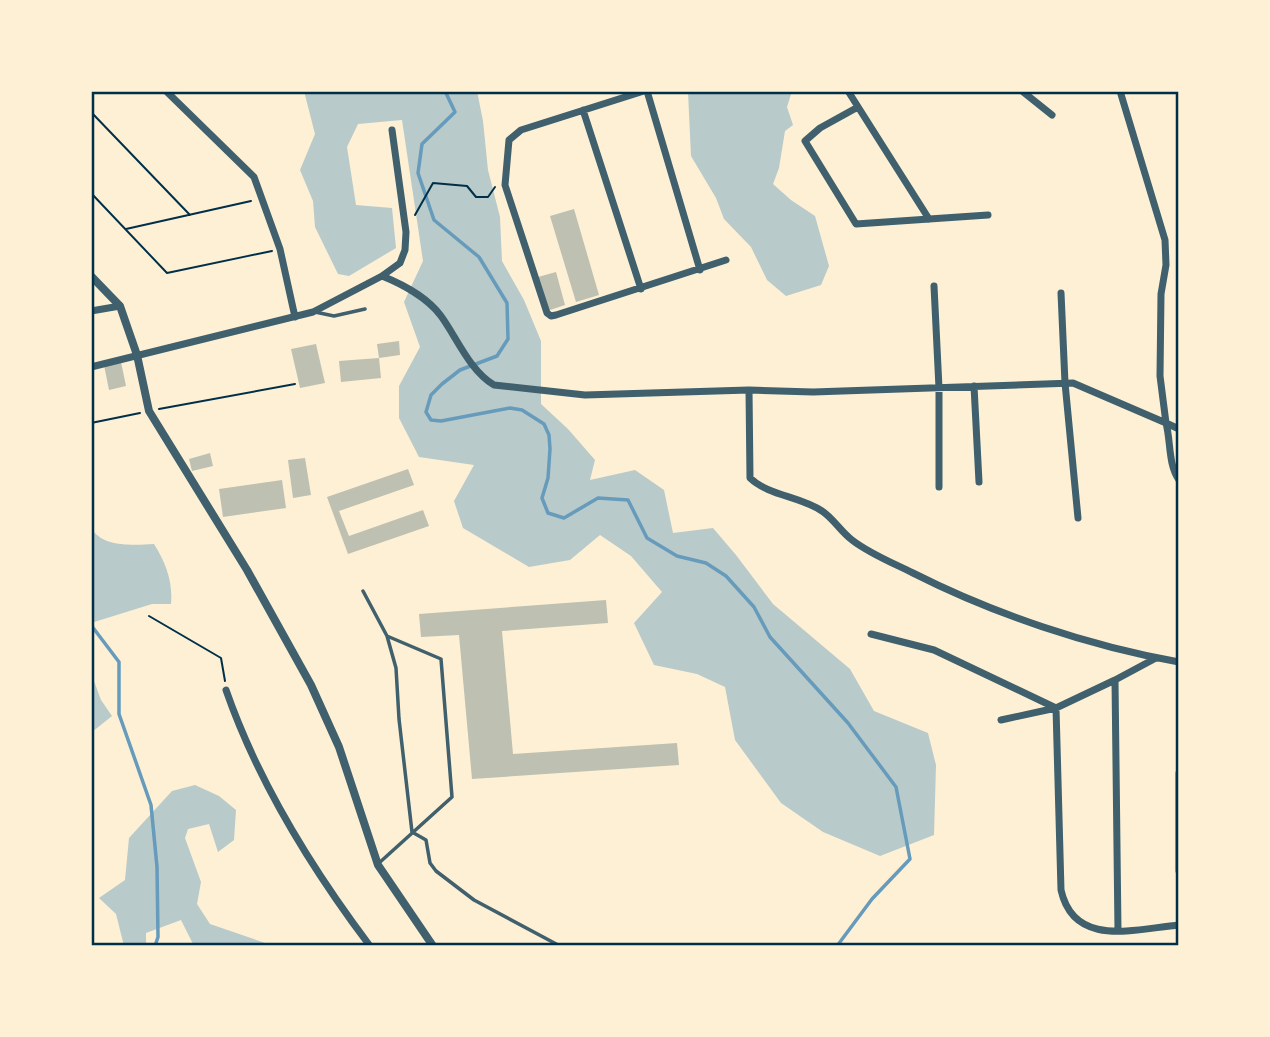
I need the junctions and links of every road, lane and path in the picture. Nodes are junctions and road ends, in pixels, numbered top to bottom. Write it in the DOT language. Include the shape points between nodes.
graph roads {
  1 [pos="166,91"];
  2 [pos="645,91"];
  3 [pos="848,91"];
  4 [pos="1022,91"];
  5 [pos="1120,91"];
  6 [pos="858,107"];
  7 [pos="583,110"];
  8 [pos="91,112"];
  9 [pos="1052,114"];
  10 [pos="392,130"];
  11 [pos="506,176"];
  12 [pos="91,193"];
  13 [pos="262,198"];
  14 [pos="415,214"];
  15 [pos="190,215"];
  16 [pos="988,215"];
  17 [pos="929,219"];
  18 [pos="125,229"];
  19 [pos="280,249"];
  20 [pos="726,260"];
  21 [pos="700,270"];
  22 [pos="91,276"];
  23 [pos="382,276"];
  24 [pos="934,286"];
  25 [pos="641,289"];
  26 [pos="1061,293"];
  27 [pos="120,306"];
  28 [pos="365,309"];
  29 [pos="91,311"];
  30 [pos="313,312"];
  31 [pos="295,317"];
  32 [pos="137,355"];
  33 [pos="91,367"];
  34 [pos="1065,383"];
  35 [pos="295,384"];
  36 [pos="974,386"];
  37 [pos="939,388"];
  38 [pos="749,390"];
  39 [pos="149,411"];
  40 [pos="1166,423"];
  41 [pos="91,424"];
  42 [pos="1179,429"];
  43 [pos="1179,480"];
  44 [pos="979,482"];
  45 [pos="939,487"];
  46 [pos="1078,518"];
  47 [pos="363,591"];
  48 [pos="149,616"];
  49 [pos="871,634"];
  50 [pos="387,636"];
  51 [pos="1156,658"];
  52 [pos="1179,662"];
  53 [pos="1115,680"];
  54 [pos="226,690"];
  55 [pos="1056,708"];
  56 [pos="1001,720"];
  57 [pos="1179,773"];
  58 [pos="412,832"];
  59 [pos="378,865"];
  60 [pos="1179,871"];
  61 [pos="1179,925"];
  62 [pos="1118,931"];
  63 [pos="429,945"];
  64 [pos="370,946"];
  65 [pos="560,946"];
  1 -- 13 [label="street" via="254,177"];
  2 -- 7 [label="street"];
  2 -- 21 [label="street"];
  3 -- 6 [label="street"];
  4 -- 9 [label="street"];
  5 -- 40 [label="street" via="1165,240 1160,376"];
  6 -- 17 [label="street"];
  6 -- 17 [label="street" via="805,141 856,224"];
  7 -- 11 [label="street" via="521,130 509,140"];
  7 -- 25 [label="street"];
  8 -- 15 [label="path"];
  10 -- 23 [label="street" via="405,250 400,263"];
  11 -- 14 [label="path" via="488,197 477,197 467,186 433,183"];
  11 -- 25 [label="street" via="505,186 547,313 556,315"];
  12 -- 18 [label="path"];
  13 -- 15 [label="path"];
  13 -- 19 [label="street"];
  15 -- 18 [label="path"];
  16 -- 17 [label="street"];
  18 -- 19 [label="path" via="167,273"];
  19 -- 31 [label="street"];
  20 -- 21 [label="street"];
  21 -- 25 [label="street"];
  22 -- 27 [label="street"];
  23 -- 30 [label="street"];
  23 -- 38 [label="street" via="439,312 477,369 494,385 585,395"];
  24 -- 37 [label="street"];
  26 -- 34 [label="street"];
  27 -- 29 [label="street"];
  27 -- 32 [label="street"];
  28 -- 30 [label="lane" via="334,316"];
  30 -- 31 [label="street"];
  31 -- 32 [label="street"];
  32 -- 33 [label="street"];
  32 -- 39 [label="street"];
  34 -- 36 [label="street"];
  34 -- 40 [label="street"];
  34 -- 46 [label="street"];
  35 -- 39 [label="path"];
  36 -- 37 [label="street"];
  36 -- 44 [label="street"];
  37 -- 38 [label="street"];
  37 -- 45 [label="street"];
  38 -- 51 [label="street" via="750,478 759,486 822,511 852,540 961,597"];
  39 -- 41 [label="path"];
  39 -- 59 [label="street" via="247,570 310,685 339,747"];
  40 -- 42 [label="street"];
  40 -- 43 [label="street"];
  47 -- 50 [label="lane"];
  48 -- 54 [label="path" via="221,658"];
  49 -- 55 [label="street" via="934,650"];
  50 -- 58 [label="lane" via="396,668"];
  50 -- 58 [label="lane" via="441,659 452,797"];
  51 -- 52 [label="street"];
  51 -- 53 [label="street"];
  53 -- 55 [label="street"];
  53 -- 62 [label="street"];
  54 -- 64 [label="street" via="295,834"];
  55 -- 56 [label="street"];
  55 -- 62 [label="street" via="1065,905 1084,925"];
  57 -- 60 [label="street"];
  58 -- 59 [label="lane"];
  58 -- 65 [label="lane" via="426,840 436,871 474,900"];
  59 -- 63 [label="street"];
  61 -- 62 [label="street"];
}
